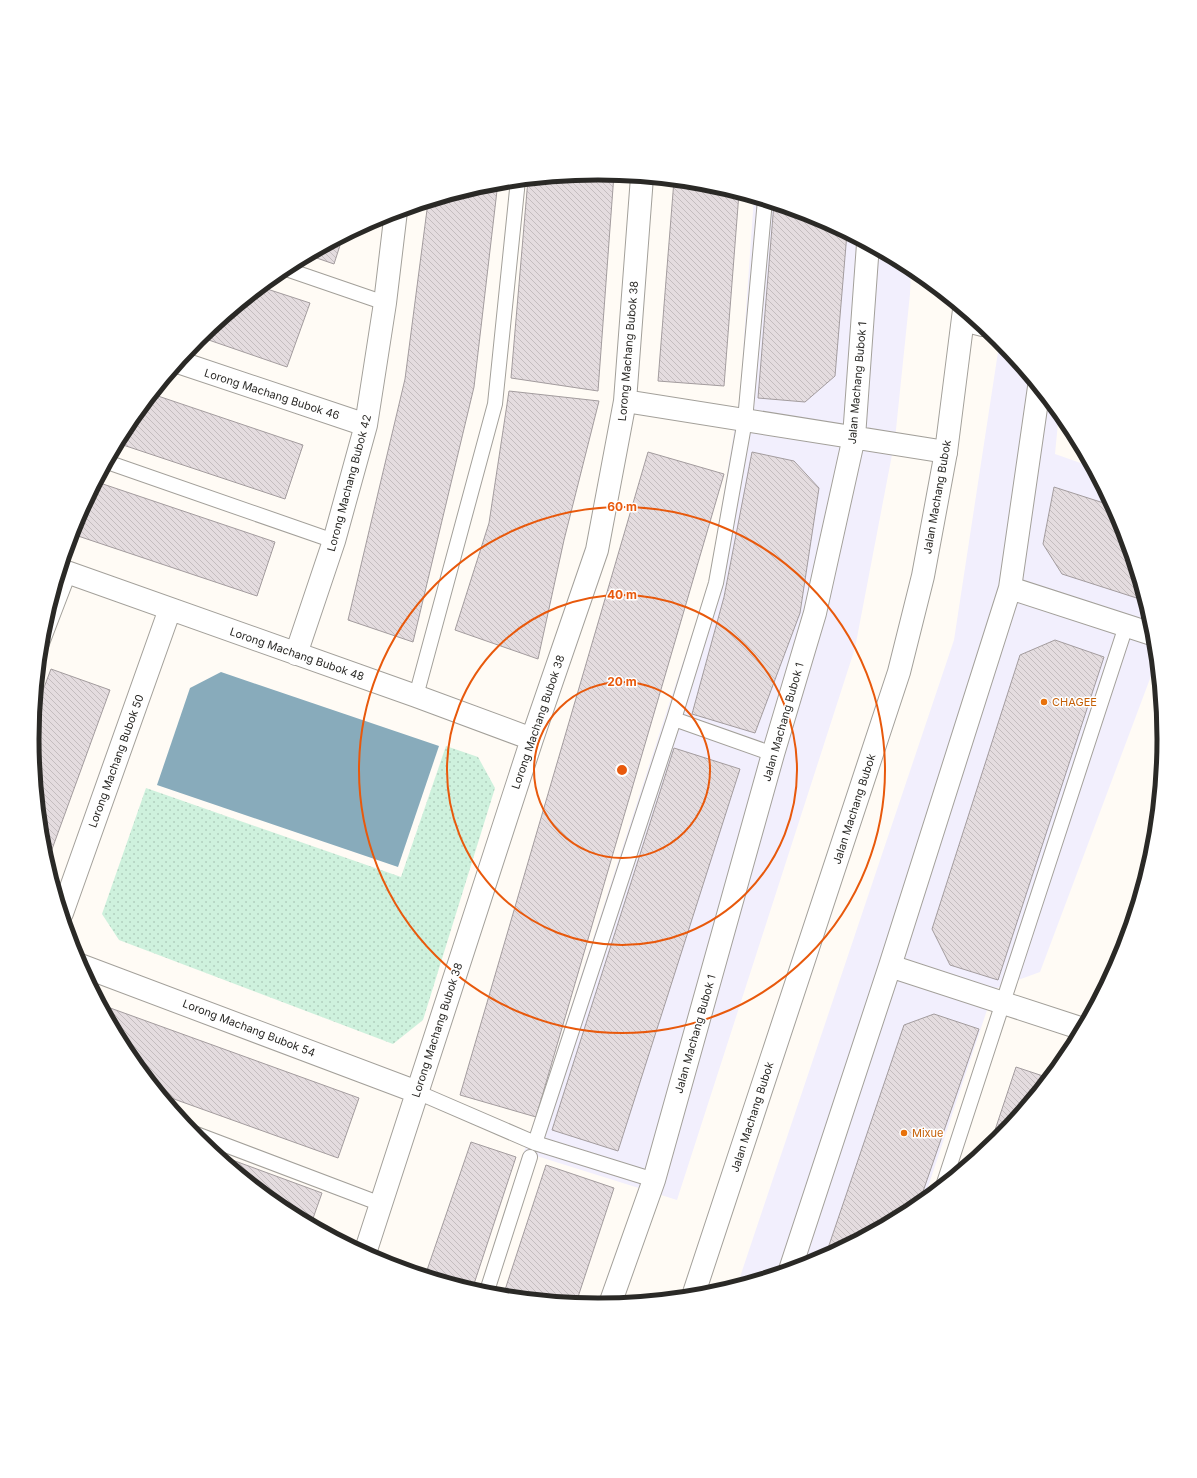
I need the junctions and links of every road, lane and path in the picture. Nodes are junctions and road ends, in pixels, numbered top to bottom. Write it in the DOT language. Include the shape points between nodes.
graph roads {
  1 [pos="642,182"];
  2 [pos="517,185"];
  3 [pos="765,205"];
  4 [pos="395,218"];
  5 [pos="868,249"];
  6 [pos="293,271"];
  7 [pos="385,303"];
  8 [pos="970,320"];
  9 [pos="184,364"];
  10 [pos="1038,393"];
  11 [pos="625,401"];
  12 [pos="745,420"];
  13 [pos="366,425"];
  14 [pos="854,438"];
  15 [pos="946,452"];
  16 [pos="112,464"];
  17 [pos="334,541"];
  18 [pos="64,572"];
  19 [pos="1010,588"];
  20 [pos="170,609"];
  21 [pos="1126,626"];
  22 [pos="1147,633"];
  23 [pos="296,654"];
  24 [pos="416,696"];
  25 [pos="674,719"];
  26 [pos="532,739"];
  27 [pos="773,754"];
  28 [pos="65,905"];
  29 [pos="890,966"];
  30 [pos="89,968"];
  31 [pos="1003,1002"];
  32 [pos="1078,1027"];
  33 [pos="418,1092"];
  34 [pos="205,1137"];
  35 [pos="535,1143"];
  36 [pos="530,1157"];
  37 [pos="946,1177"];
  38 [pos="652,1186"];
  39 [pos="381,1204"];
  40 [pos="367,1248"];
  41 [pos="792,1264"];
  42 [pos="488,1288"];
  43 [pos="695,1290"];
  44 [pos="612,1298"];
  1 -- 11 [label="street, Lorong Machang Bubok 38"];
  2 -- 24 [label="lane" via="495,404"];
  3 -- 12 [label="lane"];
  4 -- 7 [label="street, Lorong Machang Bubok 42"];
  5 -- 14 [label="street, Jalan Machang Bubok 1"];
  6 -- 7 [label="lane"];
  7 -- 13 [label="street, Lorong Machang Bubok 42"];
  8 -- 15 [label="street, Jalan Machang Bubok"];
  9 -- 13 [label="street, Lorong Machang Bubok 46"];
  10 -- 19 [label="street"];
  11 -- 12 [label="street"];
  11 -- 26 [label="street, Lorong Machang Bubok 38" via="597,550"];
  12 -- 14 [label="street"];
  12 -- 25 [label="lane" via="716,583"];
  13 -- 17 [label="street, Lorong Machang Bubok 42"];
  14 -- 15 [label="street"];
  14 -- 27 [label="street, Jalan Machang Bubok 1" via="815,613"];
  15 -- 43 [label="street, Jalan Machang Bubok" via="923,576 899,672"];
  16 -- 17 [label="lane"];
  17 -- 23 [label="street, Lorong Machang Bubok 42"];
  18 -- 20 [label="street, Lorong Machang Bubok 48"];
  19 -- 21 [label="street"];
  19 -- 29 [label="street"];
  20 -- 23 [label="street, Lorong Machang Bubok 48"];
  20 -- 28 [label="street, Lorong Machang Bubok 50"];
  21 -- 22 [label="street"];
  21 -- 31 [label="lane"];
  23 -- 24 [label="street, Lorong Machang Bubok 48"];
  24 -- 26 [label="street, Lorong Machang Bubok 48"];
  25 -- 27 [label="lane"];
  25 -- 35 [label="lane"];
  26 -- 33 [label="street, Lorong Machang Bubok 38"];
  27 -- 38 [label="street, Jalan Machang Bubok 1"];
  29 -- 31 [label="street"];
  29 -- 41 [label="street"];
  30 -- 33 [label="street, Lorong Machang Bubok 54"];
  31 -- 32 [label="street"];
  31 -- 37 [label="lane"];
  33 -- 35 [label="lane"];
  33 -- 39 [label="street, Lorong Machang Bubok 38"];
  34 -- 39 [label="lane"];
  35 -- 38 [label="lane"];
  36 -- 42 [label="lane"];
  38 -- 44 [label="street, Jalan Machang Bubok 1"];
  39 -- 40 [label="street, Lorong Machang Bubok 38"];
}
